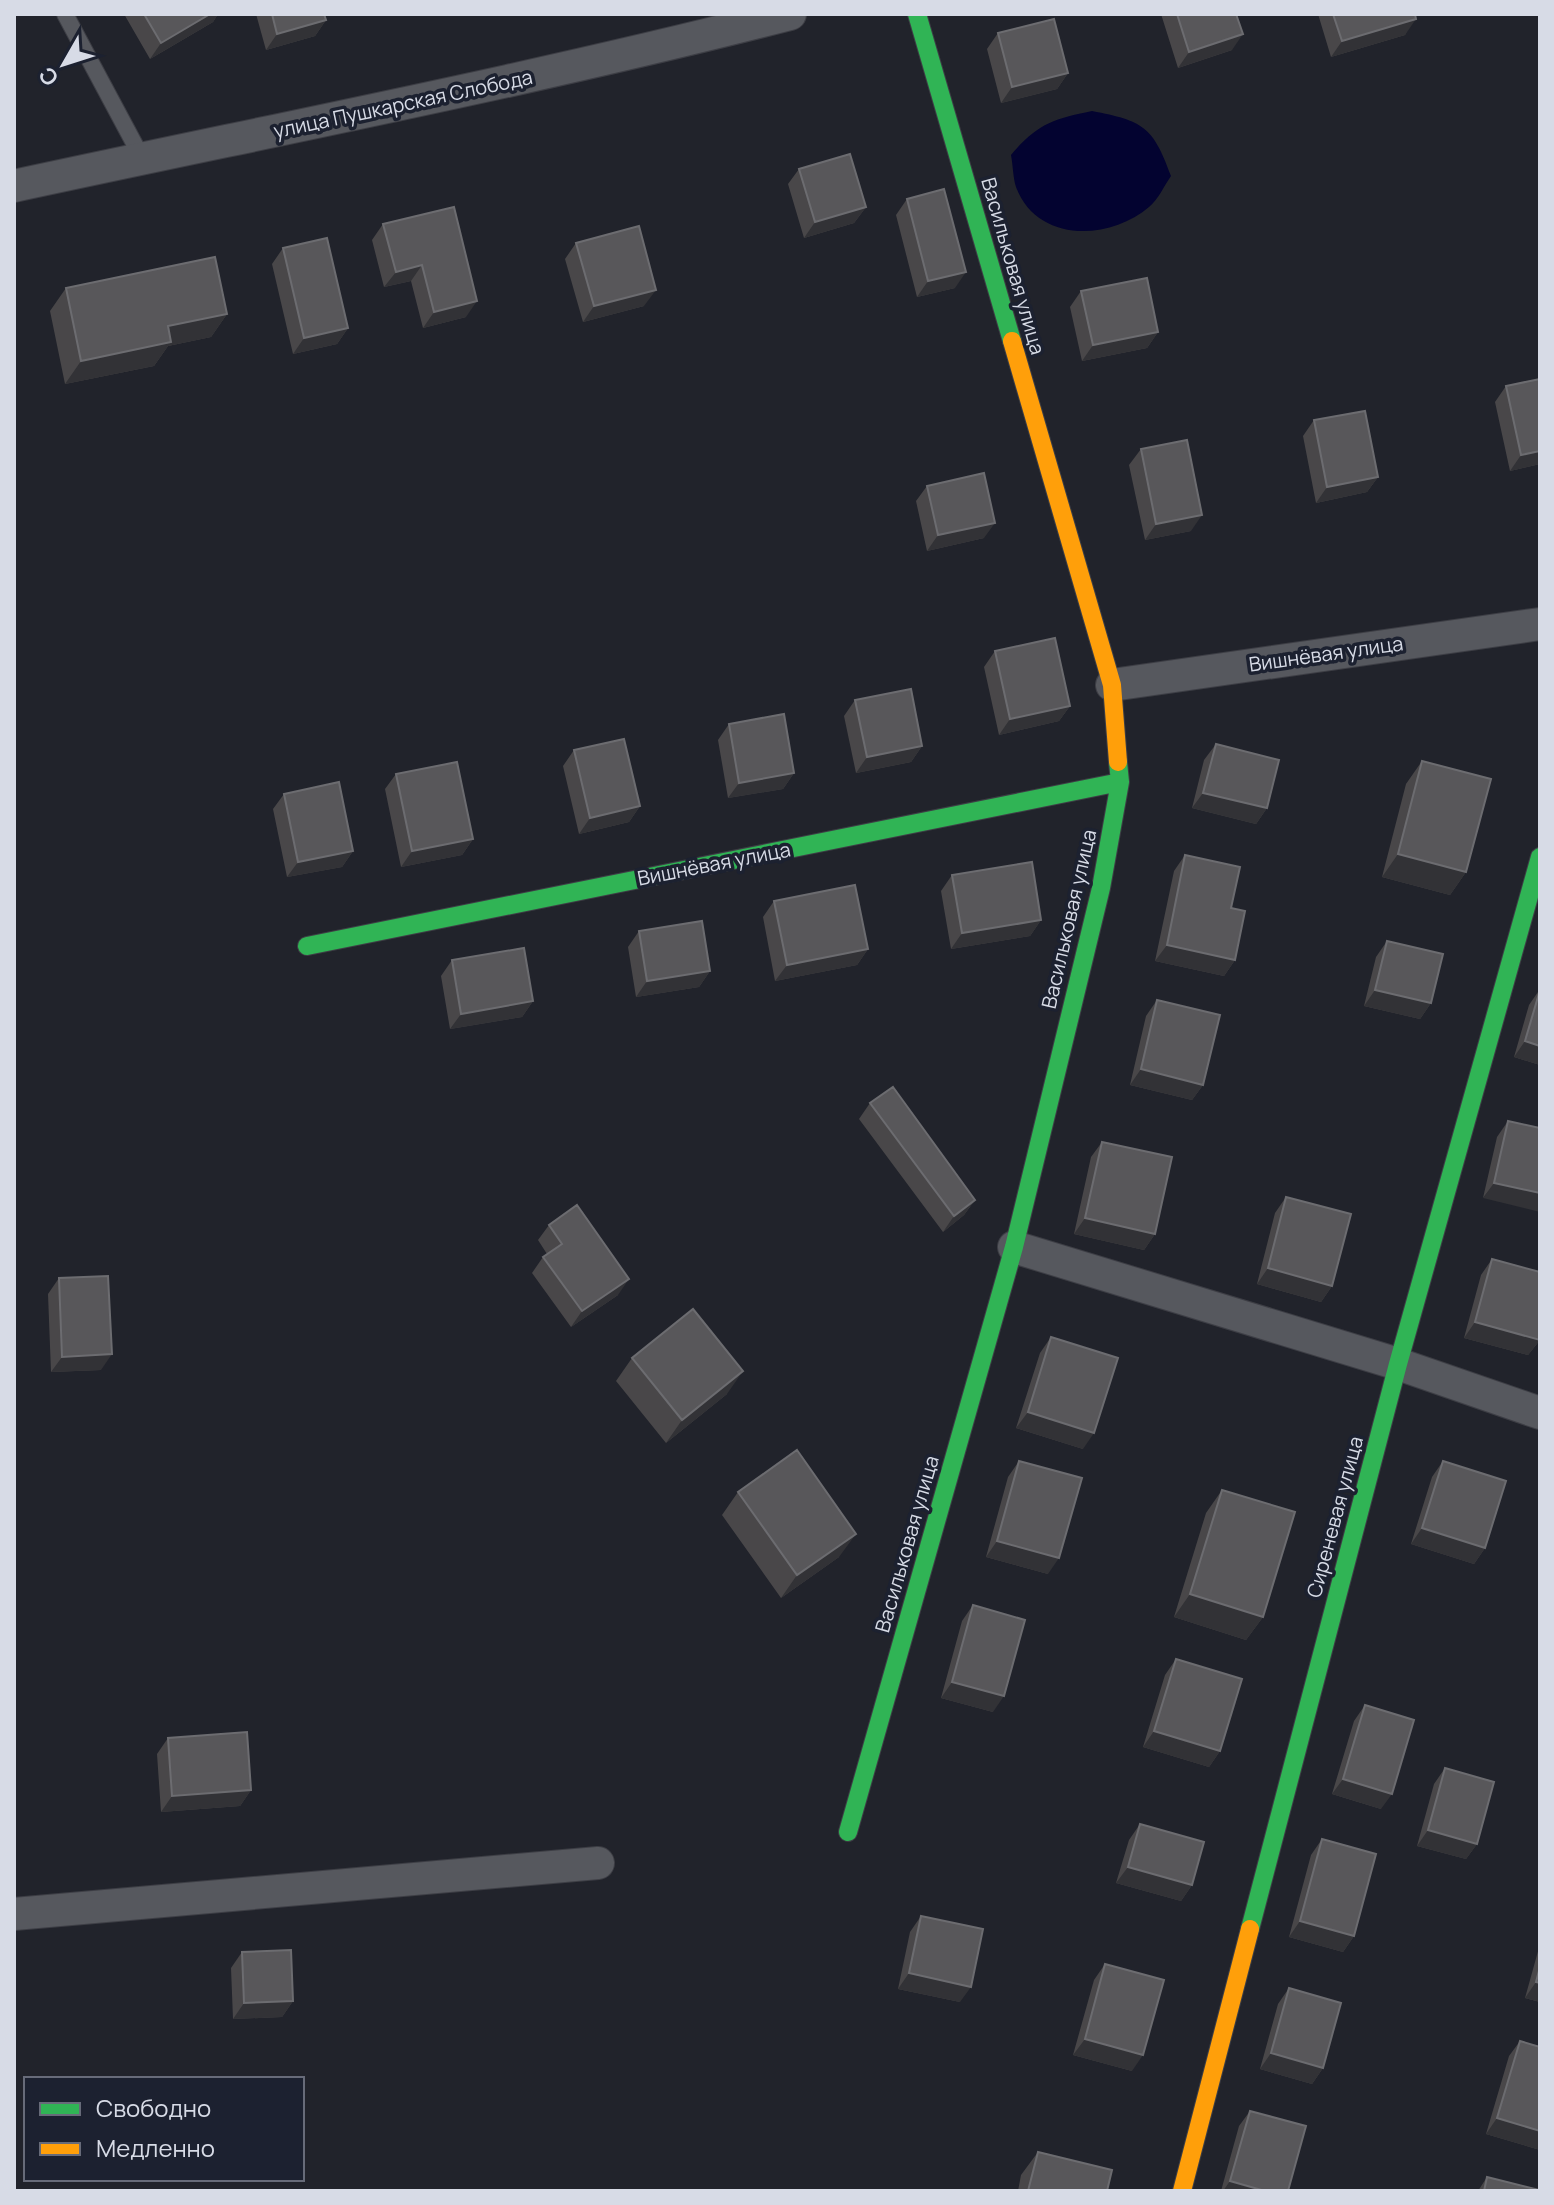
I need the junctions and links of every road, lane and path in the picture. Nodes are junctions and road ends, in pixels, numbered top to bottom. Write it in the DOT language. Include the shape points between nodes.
graph roads {
  1 [pos="65,14"];
  2 [pos="790,14"];
  3 [pos="917,14"];
  4 [pos="142,158"];
  5 [pos="14,186"];
  6 [pos="1540,624"];
  7 [pos="1112,685"];
  8 [pos="1120,782"];
  9 [pos="1540,857"];
  10 [pos="307,946"];
  11 [pos="1014,1247"];
  12 [pos="1398,1364"];
  13 [pos="1540,1413"];
  14 [pos="848,1832"];
  15 [pos="598,1863"];
  16 [pos="14,1914"];
  17 [pos="1182,2191"];
  1 -- 4 [label="lane"];
  2 -- 4 [label="street, улица Пушкарская Слобода" via="629,56"];
  3 -- 7 [label="street, Васильковая улица"];
  4 -- 5 [label="street, улица Пушкарская Слобода"];
  6 -- 7 [label="street, Вишнёвая улица"];
  7 -- 8 [label="street, Васильковая улица"];
  8 -- 10 [label="street, Вишнёвая улица"];
  8 -- 11 [label="street, Васильковая улица" via="1101,888"];
  9 -- 12 [label="street, Сиреневая улица"];
  11 -- 12 [label="street"];
  11 -- 14 [label="street, Васильковая улица"];
  12 -- 13 [label="street"];
  12 -- 17 [label="street, Сиреневая улица"];
  15 -- 16 [label="street"];
}
